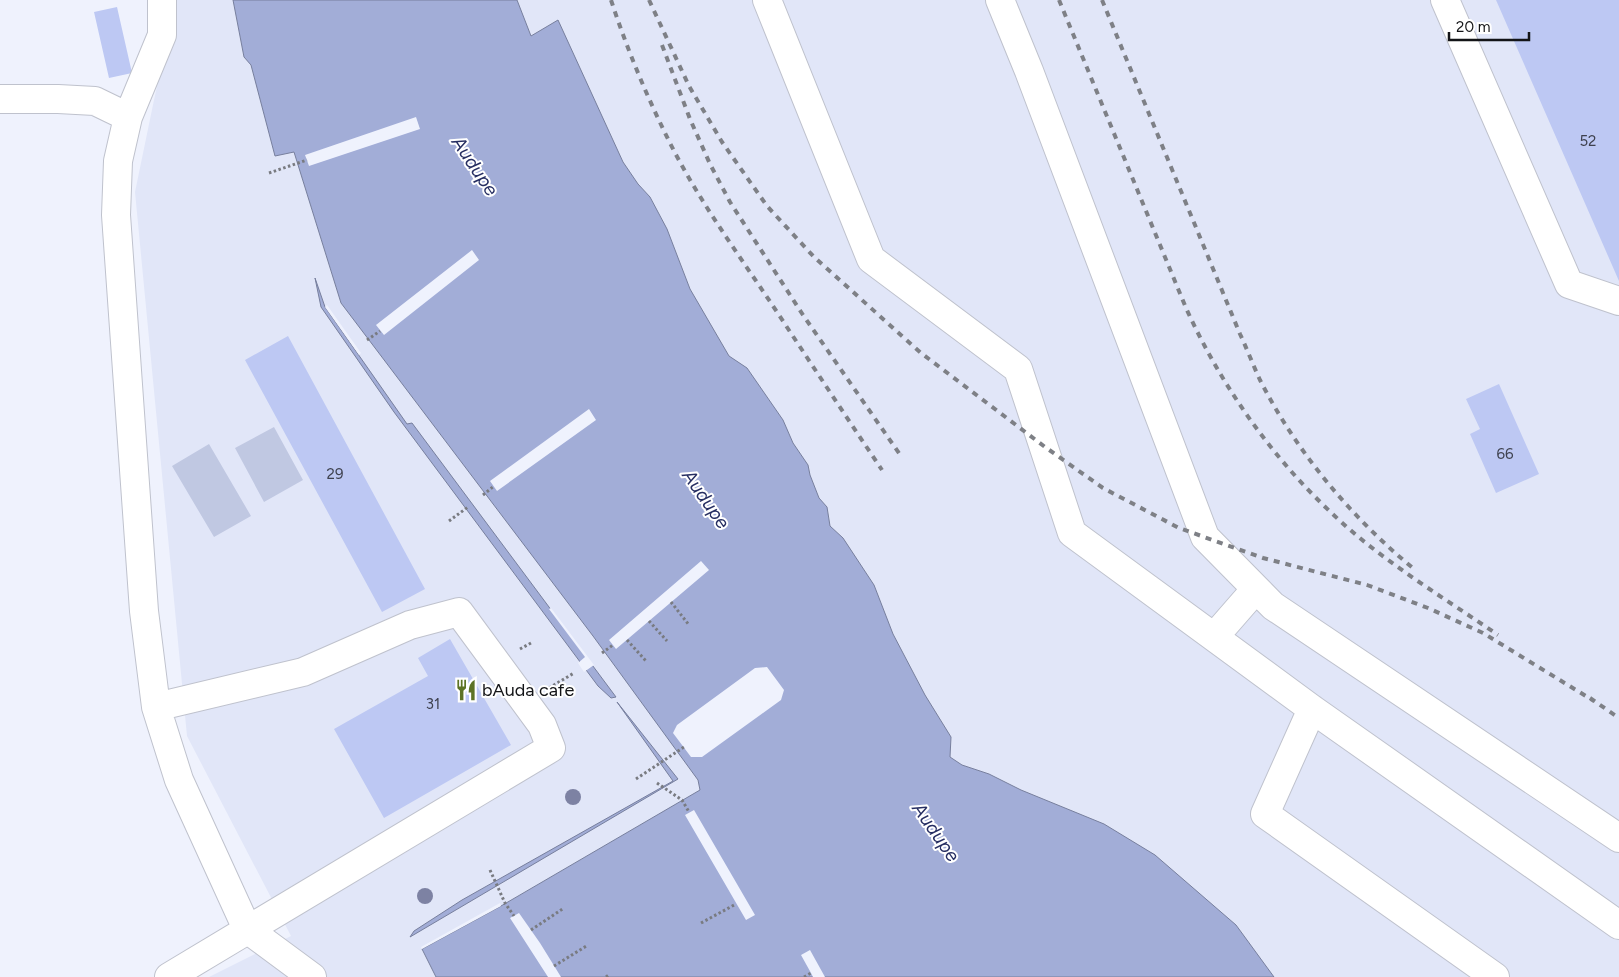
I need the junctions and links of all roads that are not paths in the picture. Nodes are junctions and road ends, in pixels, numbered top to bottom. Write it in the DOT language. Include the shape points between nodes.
graph roads {
  1 [pos="162,0"];
  2 [pos="766,0"];
  3 [pos="1000,0"];
  4 [pos="1445,0"];
  5 [pos="0,99"];
  6 [pos="128,117"];
  7 [pos="1619,301"];
  8 [pos="1255,590"];
  9 [pos="1214,637"];
  10 [pos="156,707"];
  11 [pos="1312,709"];
  12 [pos="1619,838"];
  13 [pos="1619,925"];
  14 [pos="247,930"];
  15 [pos="169,977"];
  16 [pos="312,977"];
  17 [pos="1495,977"];
  1 -- 6 [label="lane" via="162,35"];
  2 -- 9 [label="lane" via="871,259 1018,369 1072,533"];
  3 -- 8 [label="lane" via="1205,538"];
  4 -- 7 [label="lane" via="1569,284"];
  5 -- 6 [label="lane" via="95,102"];
  6 -- 10 [label="lane" via="118,161 116,215 144,611"];
  8 -- 9 [label="lane"];
  8 -- 12 [label="lane" via="1273,606"];
  9 -- 11 [label="lane"];
  10 -- 14 [label="lane" via="179,780"];
  10 -- 14 [label="lane" via="303,672 410,625 459,612 542,725 551,748"];
  11 -- 13 [label="lane"];
  11 -- 17 [label="lane" via="1265,814"];
  14 -- 15 [label="lane"];
  14 -- 16 [label="lane"];
}
